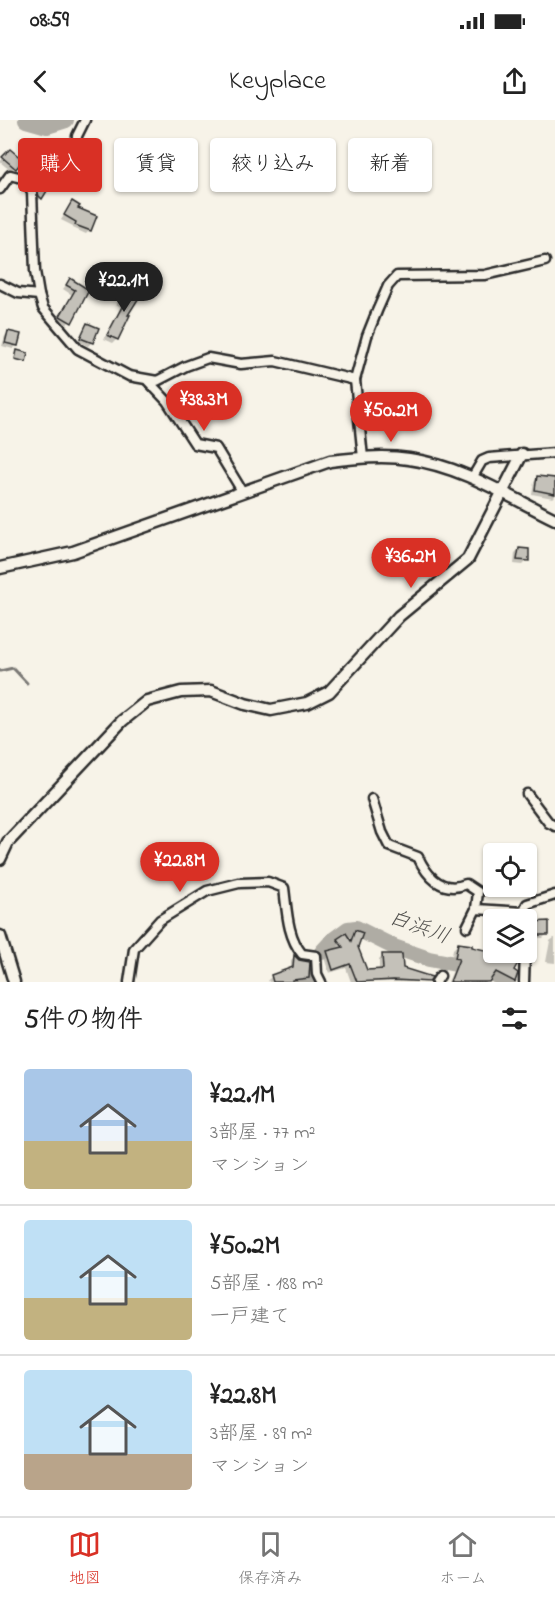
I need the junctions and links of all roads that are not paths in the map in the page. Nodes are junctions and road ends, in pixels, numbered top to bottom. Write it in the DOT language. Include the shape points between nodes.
graph roads {
  1 [pos="85,120"];
  2 [pos="77,138"];
  3 [pos="18,177"];
  4 [pos="0,189"];
  5 [pos="32,192"];
  6 [pos="545,261"];
  7 [pos="0,284"];
  8 [pos="39,296"];
  9 [pos="355,380"];
  10 [pos="148,381"];
  11 [pos="555,453"];
  12 [pos="522,454"];
  13 [pos="363,458"];
  14 [pos="472,478"];
  15 [pos="242,491"];
  16 [pos="502,492"];
  17 [pos="555,519"];
  18 [pos="0,568"];
  19 [pos="527,794"];
  20 [pos="372,799"];
  21 [pos="555,826"];
  22 [pos="0,859"];
  23 [pos="555,895"];
  24 [pos="476,909"];
  25 [pos="526,909"];
  26 [pos="483,910"];
  27 [pos="467,927"];
  28 [pos="0,936"];
  29 [pos="525,963"];
  30 [pos="14,982"];
  31 [pos="129,982"];
  32 [pos="321,982"];
  33 [pos="524,982"];
  1 -- 2 [label="street"];
  3 -- 4 [label="street" via="10,175"];
  5 -- 8 [label="street"];
  6 -- 9 [label="street" via="484,275 397,276 377,311"];
  7 -- 8 [label="street"];
  8 -- 10 [label="street" via="43,308 78,349 129,376"];
  9 -- 10 [label="street" via="275,361 241,364 208,358 157,381"];
  9 -- 13 [label="street"];
  10 -- 15 [label="street" via="167,401 195,444 216,448"];
  11 -- 12 [label="street"];
  12 -- 14 [label="street" via="489,458"];
  12 -- 16 [label="street"];
  13 -- 14 [label="street" via="409,459 440,465"];
  13 -- 15 [label="street" via="330,461"];
  14 -- 16 [label="street"];
  15 -- 18 [label="street" via="73,552"];
  16 -- 17 [label="street"];
  16 -- 22 [label="street" via="468,559 399,616 329,692 307,703 271,710 211,691 190,691 147,701 122,721 8,842"];
  19 -- 21 [label="street"];
  20 -- 24 [label="street" via="389,846 418,857 437,884 466,884 478,892"];
  23 -- 25 [label="street" via="527,904"];
  24 -- 26 [label="street"];
  24 -- 27 [label="street"];
  28 -- 30 [label="street"];
  29 -- 33 [label="street"];
  31 -- 32 [label="street" via="134,949 160,920 207,891 239,883 268,882 284,888 296,946 302,954 316,956"];
}
